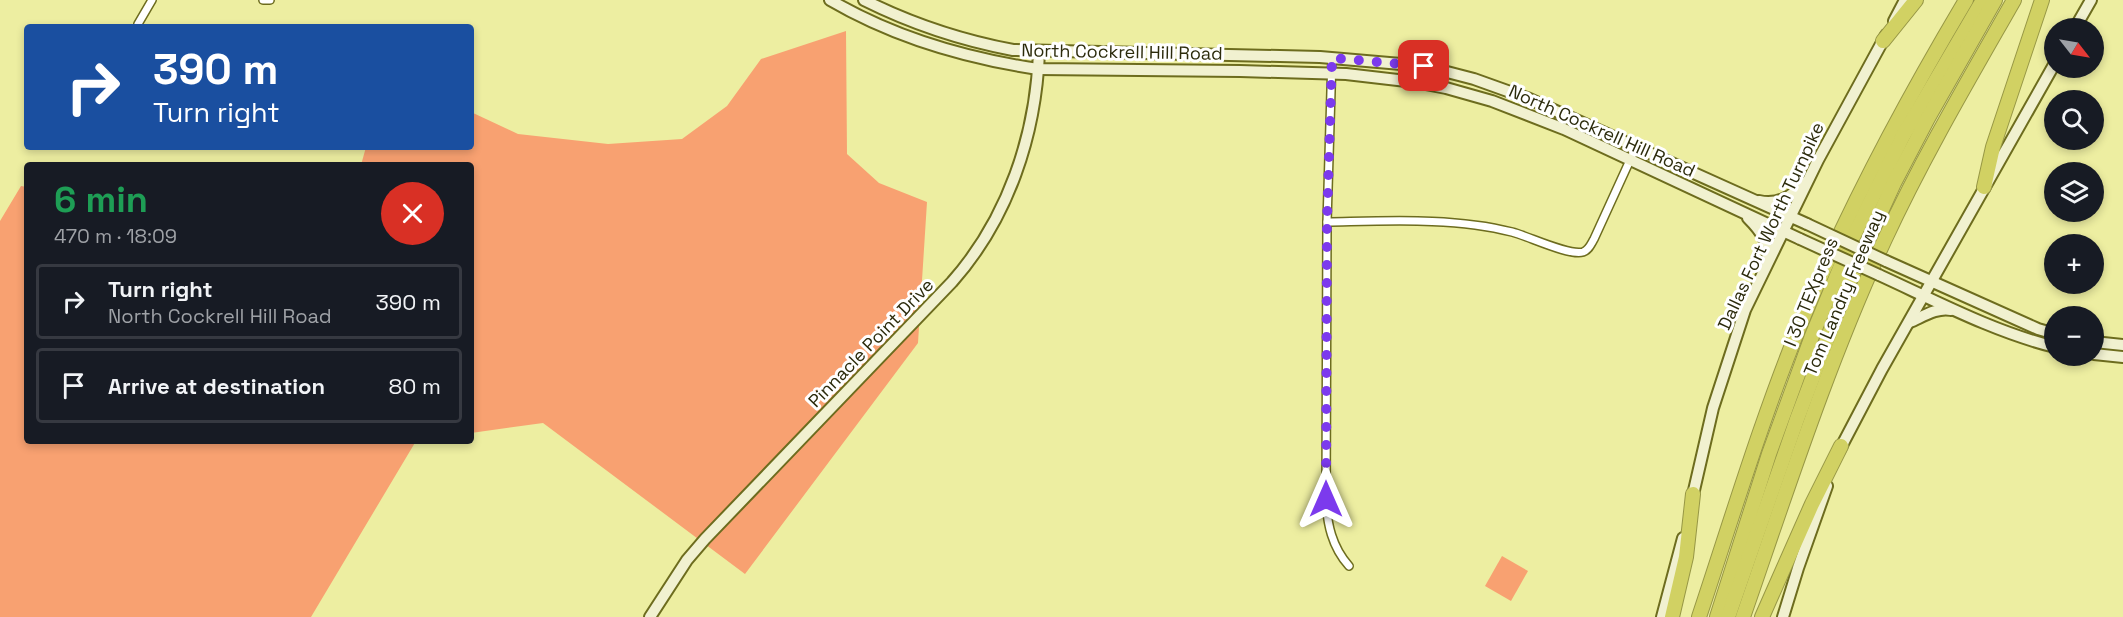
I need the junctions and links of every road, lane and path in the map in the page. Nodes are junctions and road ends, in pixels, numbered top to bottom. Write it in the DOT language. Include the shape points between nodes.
graph roads {
  1 [pos="152,0"];
  2 [pos="263,0"];
  3 [pos="270,0"];
  4 [pos="830,0"];
  5 [pos="864,0"];
  6 [pos="1905,0"];
  7 [pos="1916,0"];
  8 [pos="1966,0"];
  9 [pos="1983,0"];
  10 [pos="1995,0"];
  11 [pos="2014,0"];
  12 [pos="2042,0"];
  13 [pos="2091,0"];
  14 [pos="2081,18"];
  15 [pos="138,24"];
  16 [pos="1883,41"];
  17 [pos="1039,52"];
  18 [pos="1332,58"];
  19 [pos="1038,69"];
  20 [pos="1332,74"];
  21 [pos="2046,78"];
  22 [pos="1497,87"];
  23 [pos="1492,101"];
  24 [pos="1636,147"];
  25 [pos="1630,160"];
  26 [pos="1816,166"];
  27 [pos="1984,187"];
  28 [pos="1749,199"];
  29 [pos="1744,214"];
  30 [pos="1791,218"];
  31 [pos="1327,222"];
  32 [pos="1784,232"];
  33 [pos="1766,268"];
  34 [pos="1933,280"];
  35 [pos="1925,296"];
  36 [pos="1963,312"];
  37 [pos="1910,322"];
  38 [pos="2044,330"];
  39 [pos="2044,343"];
  40 [pos="2104,343"];
  41 [pos="2123,345"];
  42 [pos="2104,355"];
  43 [pos="2123,357"];
  44 [pos="1841,446"];
  45 [pos="1693,494"];
  46 [pos="1349,566"];
  47 [pos="650,617"];
  48 [pos="1662,617"];
  49 [pos="1672,617"];
  50 [pos="1699,617"];
  51 [pos="1717,617"];
  52 [pos="1728,617"];
  53 [pos="1743,617"];
  54 [pos="1762,617"];
  55 [pos="1783,617"];
  1 -- 15 [label="street"];
  2 -- 3 [label="street"];
  4 -- 19 [label="main road, North Cockrell Hill Road" via="916,41"];
  5 -- 17 [label="main road, North Cockrell Hill Road" via="943,34"];
  6 -- 16 [label="main road, Dallas Fort Worth Turnpike"];
  7 -- 16 [label="highway"];
  8 -- 50 [label="highway, Tom Landry Freeway" via="1894,123 1823,270 1770,403"];
  9 -- 51 [label="highway, I 30 TEXpress" via="1903,136 1852,239 1769,454"];
  10 -- 52 [label="highway" via="1894,183 1848,284"];
  11 -- 53 [label="highway, Tom Landry Freeway" via="1935,140 1863,288 1822,390"];
  12 -- 27 [label="highway" via="1993,147"];
  13 -- 14 [label="main road"];
  16 -- 26 [label="main road, Dallas Fort Worth Turnpike"];
  17 -- 18 [label="main road, North Cockrell Hill Road"];
  17 -- 19 [label="main road, Pinnacle Point Drive"];
  18 -- 20 [label="street"];
  18 -- 22 [label="main road, North Cockrell Hill Road" via="1424,66"];
  19 -- 20 [label="main road, North Cockrell Hill Road"];
  19 -- 47 [label="main road, Pinnacle Point Drive" via="1029,131 1013,180 993,225 966,267 705,539"];
  20 -- 23 [label="main road, North Cockrell Hill Road" via="1415,82"];
  20 -- 31 [label="street"];
  21 -- 27 [label="main road"];
  22 -- 23 [label="main road"];
  22 -- 24 [label="main road, North Cockrell Hill Road"];
  23 -- 25 [label="main road, North Cockrell Hill Road"];
  24 -- 25 [label="street"];
  24 -- 28 [label="main road, North Cockrell Hill Road"];
  25 -- 29 [label="main road, North Cockrell Hill Road"];
  25 -- 31 [label="street" via="1594,238 1583,252 1568,252 1485,227 1395,220"];
  26 -- 28 [label="main road" via="1789,197 1765,202"];
  26 -- 30 [label="main road, Dallas Fort Worth Turnpike"];
  27 -- 34 [label="main road"];
  28 -- 30 [label="main road, North Cockrell Hill Road"];
  29 -- 32 [label="main road, North Cockrell Hill Road"];
  29 -- 33 [label="main road" via="1767,245"];
  30 -- 32 [label="main road, Dallas Fort Worth Turnpike"];
  30 -- 34 [label="main road, North Cockrell Hill Road, bridge"];
  31 -- 46 [label="street" via="1327,518 1340,557"];
  32 -- 33 [label="main road, Dallas Fort Worth Turnpike"];
  32 -- 35 [label="main road, North Cockrell Hill Road, bridge"];
  33 -- 45 [label="main road, Dallas Fort Worth Turnpike" via="1745,310 1726,365"];
  34 -- 35 [label="main road"];
  34 -- 38 [label="main road, North Cockrell Hill Road"];
  35 -- 36 [label="main road, North Cockrell Hill Road"];
  35 -- 37 [label="main road"];
  36 -- 37 [label="main road" via="1945,308"];
  36 -- 39 [label="main road, North Cockrell Hill Road"];
  37 -- 44 [label="main road"];
  40 -- 41 [label="main road"];
  42 -- 43 [label="main road"];
  44 -- 54 [label="highway"];
  44 -- 55 [label="main road"];
  45 -- 48 [label="main road, Dallas Fort Worth Turnpike"];
  45 -- 49 [label="highway" via="1686,556"];
}
